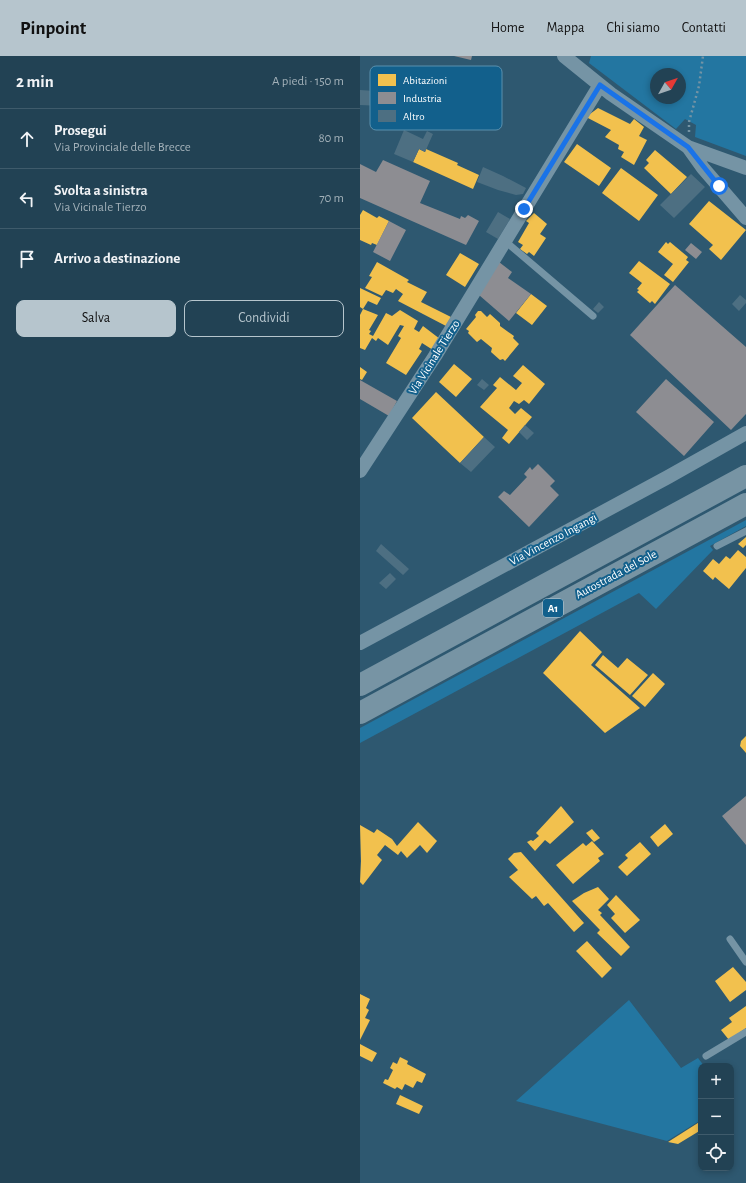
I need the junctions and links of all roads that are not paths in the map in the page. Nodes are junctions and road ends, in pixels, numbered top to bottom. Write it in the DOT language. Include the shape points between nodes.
graph roads {
  1 [pos="564,56"];
  2 [pos="600,85"];
  3 [pos="688,147"];
  4 [pos="746,168"];
  5 [pos="746,218"];
  6 [pos="505,241"];
  7 [pos="594,316"];
  8 [pos="746,433"];
  9 [pos="360,471"];
  10 [pos="746,476"];
  11 [pos="746,504"];
  12 [pos="746,531"];
  13 [pos="717,546"];
  14 [pos="360,643"];
  15 [pos="360,685"];
  16 [pos="360,713"];
  17 [pos="730,939"];
  18 [pos="746,962"];
  19 [pos="746,1032"];
  20 [pos="706,1056"];
  1 -- 2 [label="street"];
  2 -- 3 [label="street"];
  2 -- 6 [label="street, Via Vicinale Tierzo"];
  3 -- 4 [label="street"];
  3 -- 5 [label="street"];
  6 -- 7 [label="lane"];
  6 -- 9 [label="street, Via Vicinale Tierzo" via="435,356"];
  8 -- 14 [label="street, Via Vincenzo Ingangi"];
  10 -- 15 [label="highway, Autostrada del Sole / A1"];
  11 -- 16 [label="highway, Autostrada del Sole / A1"];
  12 -- 13 [label="lane"];
  17 -- 18 [label="lane"];
  19 -- 20 [label="lane"];
}
